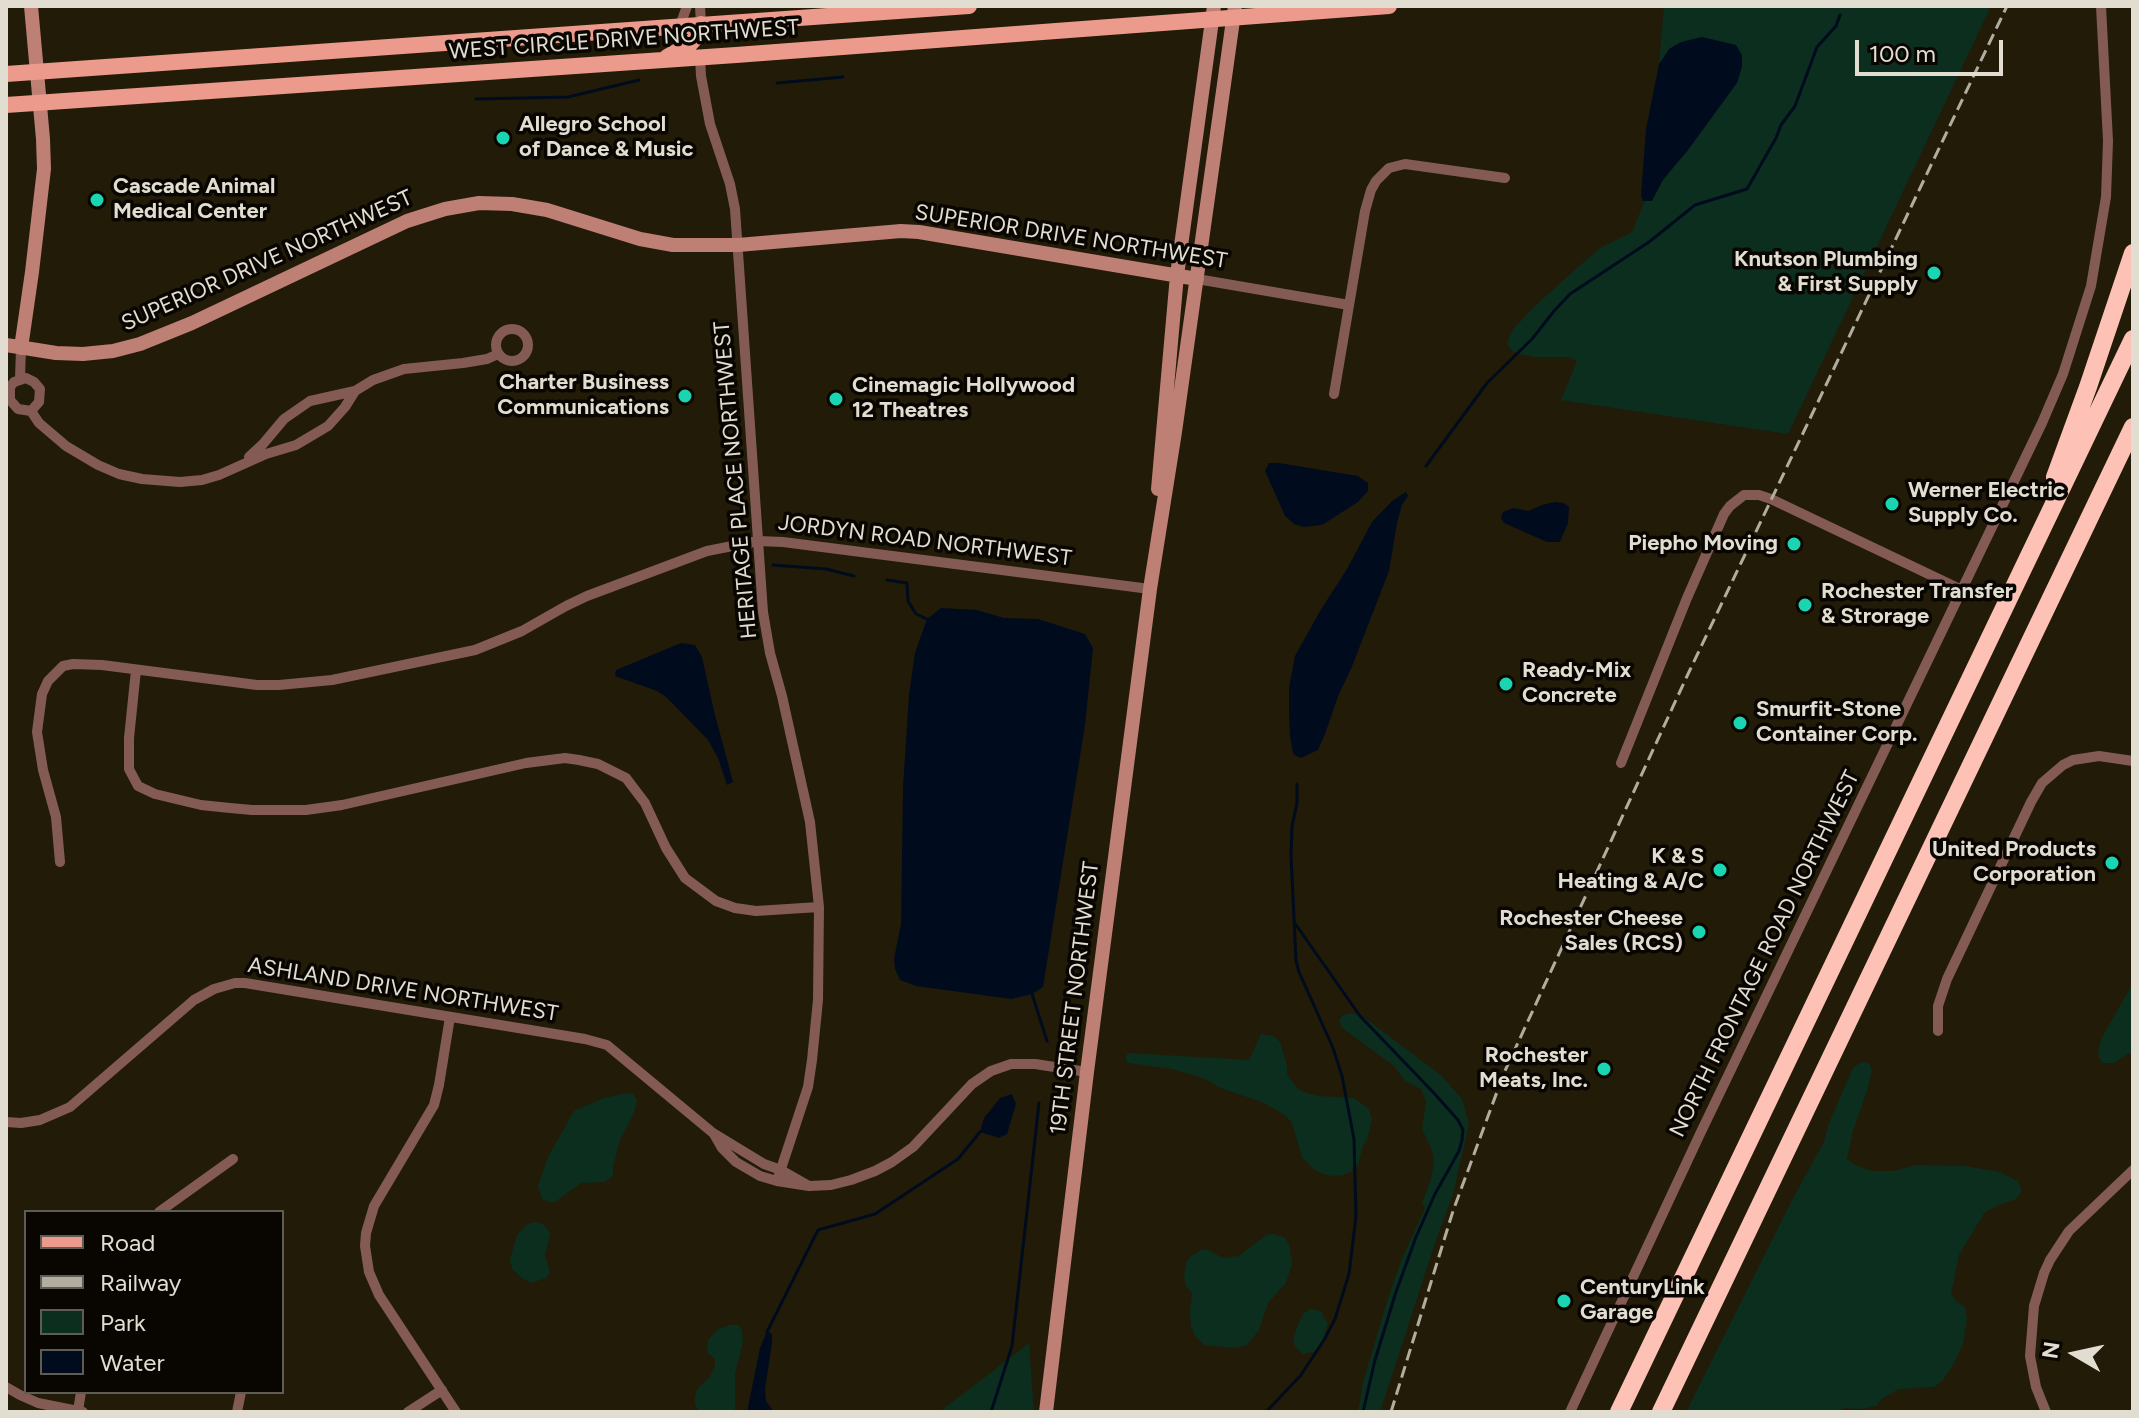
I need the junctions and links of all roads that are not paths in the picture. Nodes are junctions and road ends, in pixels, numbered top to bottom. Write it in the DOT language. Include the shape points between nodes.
graph roads {
  1 [pos="31,6"];
  2 [pos="687,6"];
  3 [pos="700,6"];
  4 [pos="969,6"];
  5 [pos="1389,6"];
  6 [pos="2101,6"];
  7 [pos="1213,12"];
  8 [pos="1234,12"];
  9 [pos="701,24"];
  10 [pos="680,26"];
  11 [pos="700,57"];
  12 [pos="662,60"];
  13 [pos="37,72"];
  14 [pos="6,74"];
  15 [pos="40,103"];
  16 [pos="6,105"];
  17 [pos="1505,178"];
  18 [pos="738,245"];
  19 [pos="2133,253"];
  20 [pos="1177,275"];
  21 [pos="1197,279"];
  22 [pos="1349,305"];
  23 [pos="2133,339"];
  24 [pos="13,346"];
  25 [pos="498,354"];
  26 [pos="20,379"];
  27 [pos="355,391"];
  28 [pos="1334,394"];
  29 [pos="31,411"];
  30 [pos="2133,427"];
  31 [pos="2133,444"];
  32 [pos="241,464"];
  33 [pos="2084,530"];
  34 [pos="758,541"];
  35 [pos="1150,589"];
  36 [pos="1962,590"];
  37 [pos="136,670"];
  38 [pos="1963,696"];
  39 [pos="2133,761"];
  40 [pos="1621,763"];
  41 [pos="60,862"];
  42 [pos="819,907"];
  43 [pos="450,1017"];
  44 [pos="1938,1031"];
  45 [pos="1087,1072"];
  46 [pos="6,1122"];
  47 [pos="233,1159"];
  48 [pos="2133,1170"];
  49 [pos="779,1176"];
  50 [pos="162,1210"];
  51 [pos="6,1387"];
  52 [pos="442,1390"];
  53 [pos="80,1412"];
  54 [pos="408,1412"];
  55 [pos="456,1412"];
  56 [pos="1046,1412"];
  57 [pos="1570,1412"];
  58 [pos="1619,1412"];
  59 [pos="1661,1412"];
  60 [pos="2046,1412"];
  1 -- 13 [label="street"];
  2 -- 10 [label="street"];
  3 -- 9 [label="street"];
  4 -- 9 [label="main road, WEST CIRCLE DRIVE NORTHWEST"];
  5 -- 8 [label="main road, WEST CIRCLE DRIVE NORTHWEST"];
  6 -- 36 [label="street, NORTH FRONTAGE ROAD NORTHWEST" via="2108,141 2094,274 2053,399"];
  7 -- 8 [label="main road, WEST CIRCLE DRIVE NORTHWEST"];
  7 -- 11 [label="main road, WEST CIRCLE DRIVE NORTHWEST"];
  7 -- 20 [label="street, 19TH STREET NORTHWEST"];
  8 -- 21 [label="street, 19TH STREET NORTHWEST"];
  9 -- 10 [label="main road, WEST CIRCLE DRIVE NORTHWEST"];
  9 -- 12 [label="main road" via="690,44"];
  10 -- 13 [label="main road, WEST CIRCLE DRIVE NORTHWEST"];
  11 -- 12 [label="main road, WEST CIRCLE DRIVE NORTHWEST"];
  11 -- 18 [label="street, HERITAGE PLACE NORTHWEST" via="708,114 730,184"];
  12 -- 15 [label="main road, WEST CIRCLE DRIVE NORTHWEST"];
  13 -- 14 [label="main road, WEST CIRCLE DRIVE NORTHWEST"];
  13 -- 15 [label="street"];
  15 -- 16 [label="main road, WEST CIRCLE DRIVE NORTHWEST"];
  15 -- 24 [label="street" via="44,169 32,272"];
  17 -- 22 [label="street" via="1414,164 1397,164 1383,172 1368,200"];
  18 -- 20 [label="street, SUPERIOR DRIVE NORTHWEST" via="919,232"];
  18 -- 24 [label="street, SUPERIOR DRIVE NORTHWEST" via="673,245 528,206 460,205 407,221 140,344 83,354"];
  18 -- 34 [label="street, HERITAGE PLACE NORTHWEST"];
  19 -- 38 [label="highway" via="2058,468"];
  20 -- 21 [label="street, SUPERIOR DRIVE NORTHWEST"];
  20 -- 35 [label="street, 19TH STREET NORTHWEST"];
  21 -- 22 [label="street, SUPERIOR DRIVE NORTHWEST"];
  21 -- 35 [label="street, 19TH STREET NORTHWEST"];
  22 -- 28 [label="street"];
  23 -- 38 [label="highway"];
  24 -- 26 [label="street"];
  25 -- 27 [label="street" via="404,369"];
  26 -- 29 [label="street" via="29,379 40,389"];
  26 -- 29 [label="street" via="10,387 10,400 18,409"];
  27 -- 32 [label="street" via="328,426 296,445"];
  27 -- 32 [label="street" via="310,401 284,419"];
  29 -- 32 [label="street" via="81,457 119,474 180,482 219,475"];
  30 -- 33 [label="highway"];
  31 -- 33 [label="highway"];
  33 -- 59 [label="highway"];
  34 -- 35 [label="street, JORDYN ROAD NORTHWEST"];
  34 -- 37 [label="street, JORDYN ROAD NORTHWEST" via="707,551 587,596 475,650 332,680 257,685"];
  34 -- 42 [label="street, HERITAGE PLACE NORTHWEST" via="763,612 810,822"];
  35 -- 45 [label="street, 19TH STREET NORTHWEST"];
  36 -- 40 [label="street" via="1771,499 1744,495 1724,514"];
  36 -- 57 [label="street, NORTH FRONTAGE ROAD NORTHWEST"];
  37 -- 41 [label="street, JORDYN ROAD NORTHWEST" via="84,663 63,666 42,694 37,732"];
  37 -- 42 [label="street" via="129,769 146,791 201,805 306,810 565,758 598,764 626,778 685,878 716,901 756,911"];
  38 -- 58 [label="highway"];
  39 -- 44 [label="street" via="2099,756 2073,760 2042,783 1947,979 1938,1006"];
  42 -- 49 [label="street, HERITAGE PLACE NORTHWEST" via="818,1000 808,1087"];
  43 -- 46 [label="street, ASHLAND DRIVE NORTHWEST" via="254,984 224,985 184,1008 70,1107 40,1120"];
  43 -- 49 [label="street, ASHLAND DRIVE NORTHWEST" via="607,1045 713,1133"];
  43 -- 52 [label="street" via="434,1105 379,1195 365,1246 379,1295"];
  45 -- 49 [label="street, ASHLAND DRIVE NORTHWEST" via="1011,1064 972,1084 913,1147 875,1171 831,1185 809,1186"];
  45 -- 56 [label="street, 19TH STREET NORTHWEST"];
  47 -- 50 [label="street"];
  48 -- 60 [label="street" via="2069,1231 2044,1273 2030,1356"];
  51 -- 53 [label="street" via="29,1399"];
  52 -- 54 [label="street"];
  52 -- 55 [label="street"];
}
